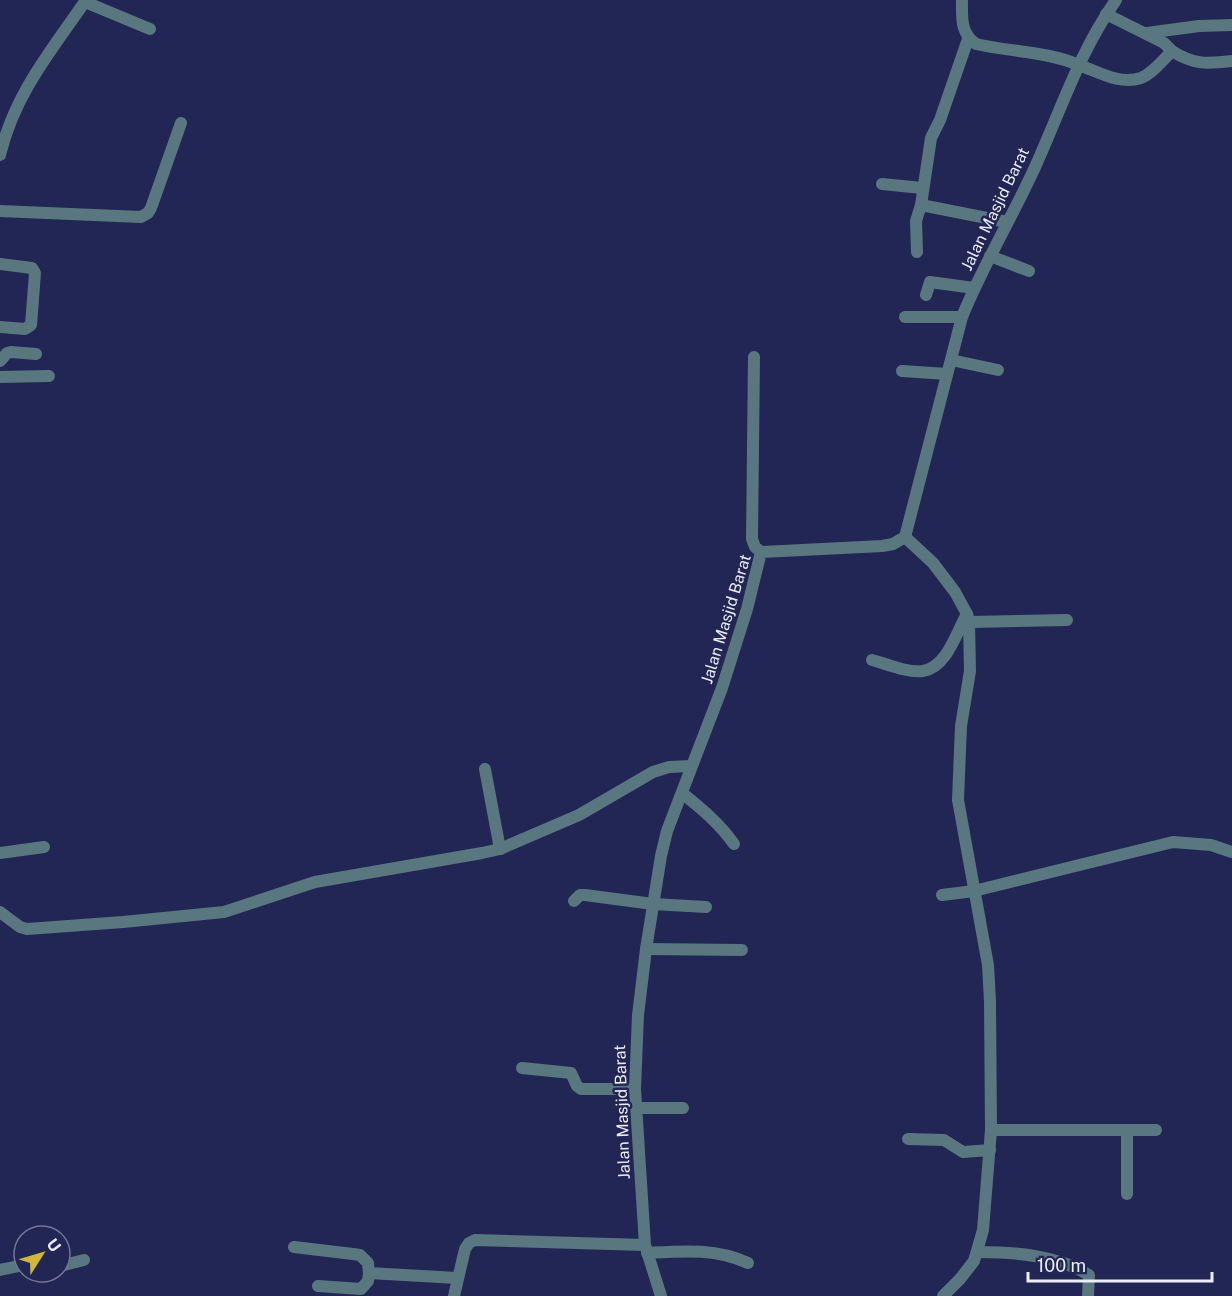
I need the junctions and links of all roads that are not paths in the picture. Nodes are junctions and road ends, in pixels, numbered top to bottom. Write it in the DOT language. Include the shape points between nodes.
graph roads {
  1 [pos="961,0"];
  2 [pos="1116,0"];
  3 [pos="86,1"];
  4 [pos="1106,14"];
  5 [pos="1232,25"];
  6 [pos="150,29"];
  7 [pos="1147,33"];
  8 [pos="969,39"];
  9 [pos="1172,51"];
  10 [pos="1232,61"];
  11 [pos="1078,64"];
  12 [pos="181,123"];
  13 [pos="0,155"];
  14 [pos="882,184"];
  15 [pos="922,188"];
  16 [pos="921,205"];
  17 [pos="0,212"];
  18 [pos="1007,222"];
  19 [pos="917,252"];
  20 [pos="990,256"];
  21 [pos="0,264"];
  22 [pos="1029,271"];
  23 [pos="974,288"];
  24 [pos="926,295"];
  25 [pos="905,317"];
  26 [pos="963,317"];
  27 [pos="0,327"];
  28 [pos="36,354"];
  29 [pos="754,357"];
  30 [pos="951,360"];
  31 [pos="0,361"];
  32 [pos="998,370"];
  33 [pos="902,371"];
  34 [pos="947,374"];
  35 [pos="49,376"];
  36 [pos="0,377"];
  37 [pos="905,537"];
  38 [pos="761,552"];
  39 [pos="968,618"];
  40 [pos="1067,620"];
  41 [pos="872,660"];
  42 [pos="691,766"];
  43 [pos="485,769"];
  44 [pos="682,793"];
  45 [pos="734,844"];
  46 [pos="44,847"];
  47 [pos="500,849"];
  48 [pos="1232,852"];
  49 [pos="0,853"];
  50 [pos="974,891"];
  51 [pos="942,895"];
  52 [pos="574,901"];
  53 [pos="653,904"];
  54 [pos="706,907"];
  55 [pos="0,912"];
  56 [pos="646,949"];
  57 [pos="742,950"];
  58 [pos="522,1068"];
  59 [pos="635,1089"];
  60 [pos="637,1108"];
  61 [pos="683,1108"];
  62 [pos="991,1130"];
  63 [pos="1127,1130"];
  64 [pos="1156,1130"];
  65 [pos="908,1139"];
  66 [pos="990,1150"];
  67 [pos="1127,1194"];
  68 [pos="294,1247"];
  69 [pos="646,1249"];
  70 [pos="977,1252"];
  71 [pos="84,1260"];
  72 [pos="72,1263"];
  73 [pos="748,1263"];
  74 [pos="369,1273"];
  75 [pos="457,1278"];
  76 [pos="318,1286"];
  77 [pos="454,1296"];
  78 [pos="661,1296"];
  79 [pos="944,1296"];
  80 [pos="1088,1296"];
  1 -- 8 [label="street" via="962,24"];
  2 -- 4 [label="street, Jalan Masjid Barat"];
  3 -- 6 [label="street"];
  3 -- 13 [label="street" via="25,89"];
  4 -- 7 [label="street"];
  4 -- 11 [label="street, Jalan Masjid Barat"];
  5 -- 7 [label="street"];
  7 -- 9 [label="street"];
  8 -- 11 [label="street" via="976,44 1031,51"];
  8 -- 15 [label="street" via="931,138"];
  9 -- 10 [label="street" via="1200,63"];
  9 -- 11 [label="street" via="1156,68 1133,79 1108,77"];
  11 -- 18 [label="street, Jalan Masjid Barat"];
  12 -- 17 [label="street" via="151,208 141,217"];
  14 -- 15 [label="street"];
  15 -- 16 [label="street"];
  16 -- 18 [label="street"];
  16 -- 19 [label="street" via="916,221"];
  18 -- 20 [label="street, Jalan Masjid Barat"];
  20 -- 22 [label="street"];
  20 -- 23 [label="street, Jalan Masjid Barat"];
  21 -- 27 [label="street" via="32,268 35,273 31,325 25,329"];
  23 -- 24 [label="street" via="930,282"];
  23 -- 26 [label="street, Jalan Masjid Barat"];
  25 -- 26 [label="street"];
  26 -- 30 [label="street, Jalan Masjid Barat"];
  28 -- 31 [label="street" via="11,352"];
  29 -- 38 [label="street" via="752,539"];
  30 -- 32 [label="street"];
  30 -- 34 [label="street, Jalan Masjid Barat"];
  33 -- 34 [label="street"];
  34 -- 37 [label="street, Jalan Masjid Barat"];
  35 -- 36 [label="street"];
  37 -- 38 [label="street, Jalan Masjid Barat" via="882,546"];
  37 -- 39 [label="street" via="940,572"];
  38 -- 42 [label="street, Jalan Masjid Barat" via="722,688"];
  39 -- 40 [label="street"];
  39 -- 41 [label="street" via="944,657 930,669 911,670"];
  39 -- 50 [label="street" via="970,671 961,726 958,800"];
  42 -- 44 [label="street, Jalan Masjid Barat"];
  42 -- 47 [label="street" via="653,772 579,815"];
  43 -- 47 [label="street"];
  44 -- 45 [label="street" via="710,814"];
  44 -- 53 [label="street, Jalan Masjid Barat" via="667,831"];
  46 -- 49 [label="street"];
  47 -- 55 [label="street" via="315,882 224,912 201,915 27,929"];
  48 -- 50 [label="street" via="1211,845 1173,842"];
  50 -- 51 [label="street"];
  50 -- 62 [label="street" via="988,965"];
  52 -- 53 [label="street" via="585,894"];
  53 -- 54 [label="street"];
  53 -- 56 [label="street, Jalan Masjid Barat"];
  56 -- 57 [label="street"];
  56 -- 59 [label="street, Jalan Masjid Barat"];
  58 -- 59 [label="street" via="571,1072 581,1089"];
  59 -- 60 [label="street, Jalan Masjid Barat"];
  60 -- 61 [label="street"];
  60 -- 69 [label="street, Jalan Masjid Barat"];
  62 -- 63 [label="street"];
  62 -- 66 [label="street"];
  63 -- 64 [label="street"];
  63 -- 67 [label="street"];
  65 -- 66 [label="street" via="944,1140 963,1152"];
  66 -- 70 [label="street" via="983,1230"];
  68 -- 74 [label="street" via="360,1255 368,1263"];
  69 -- 73 [label="street" via="704,1251 734,1256"];
  69 -- 75 [label="street" via="475,1240 465,1249"];
  69 -- 78 [label="street, Jalan Masjid Barat"];
  70 -- 79 [label="street"];
  70 -- 80 [label="street" via="1017,1254 1073,1267 1089,1275"];
  71 -- 72 [label="street"];
  74 -- 75 [label="street"];
  74 -- 76 [label="street" via="361,1290"];
  75 -- 77 [label="street"];
}
